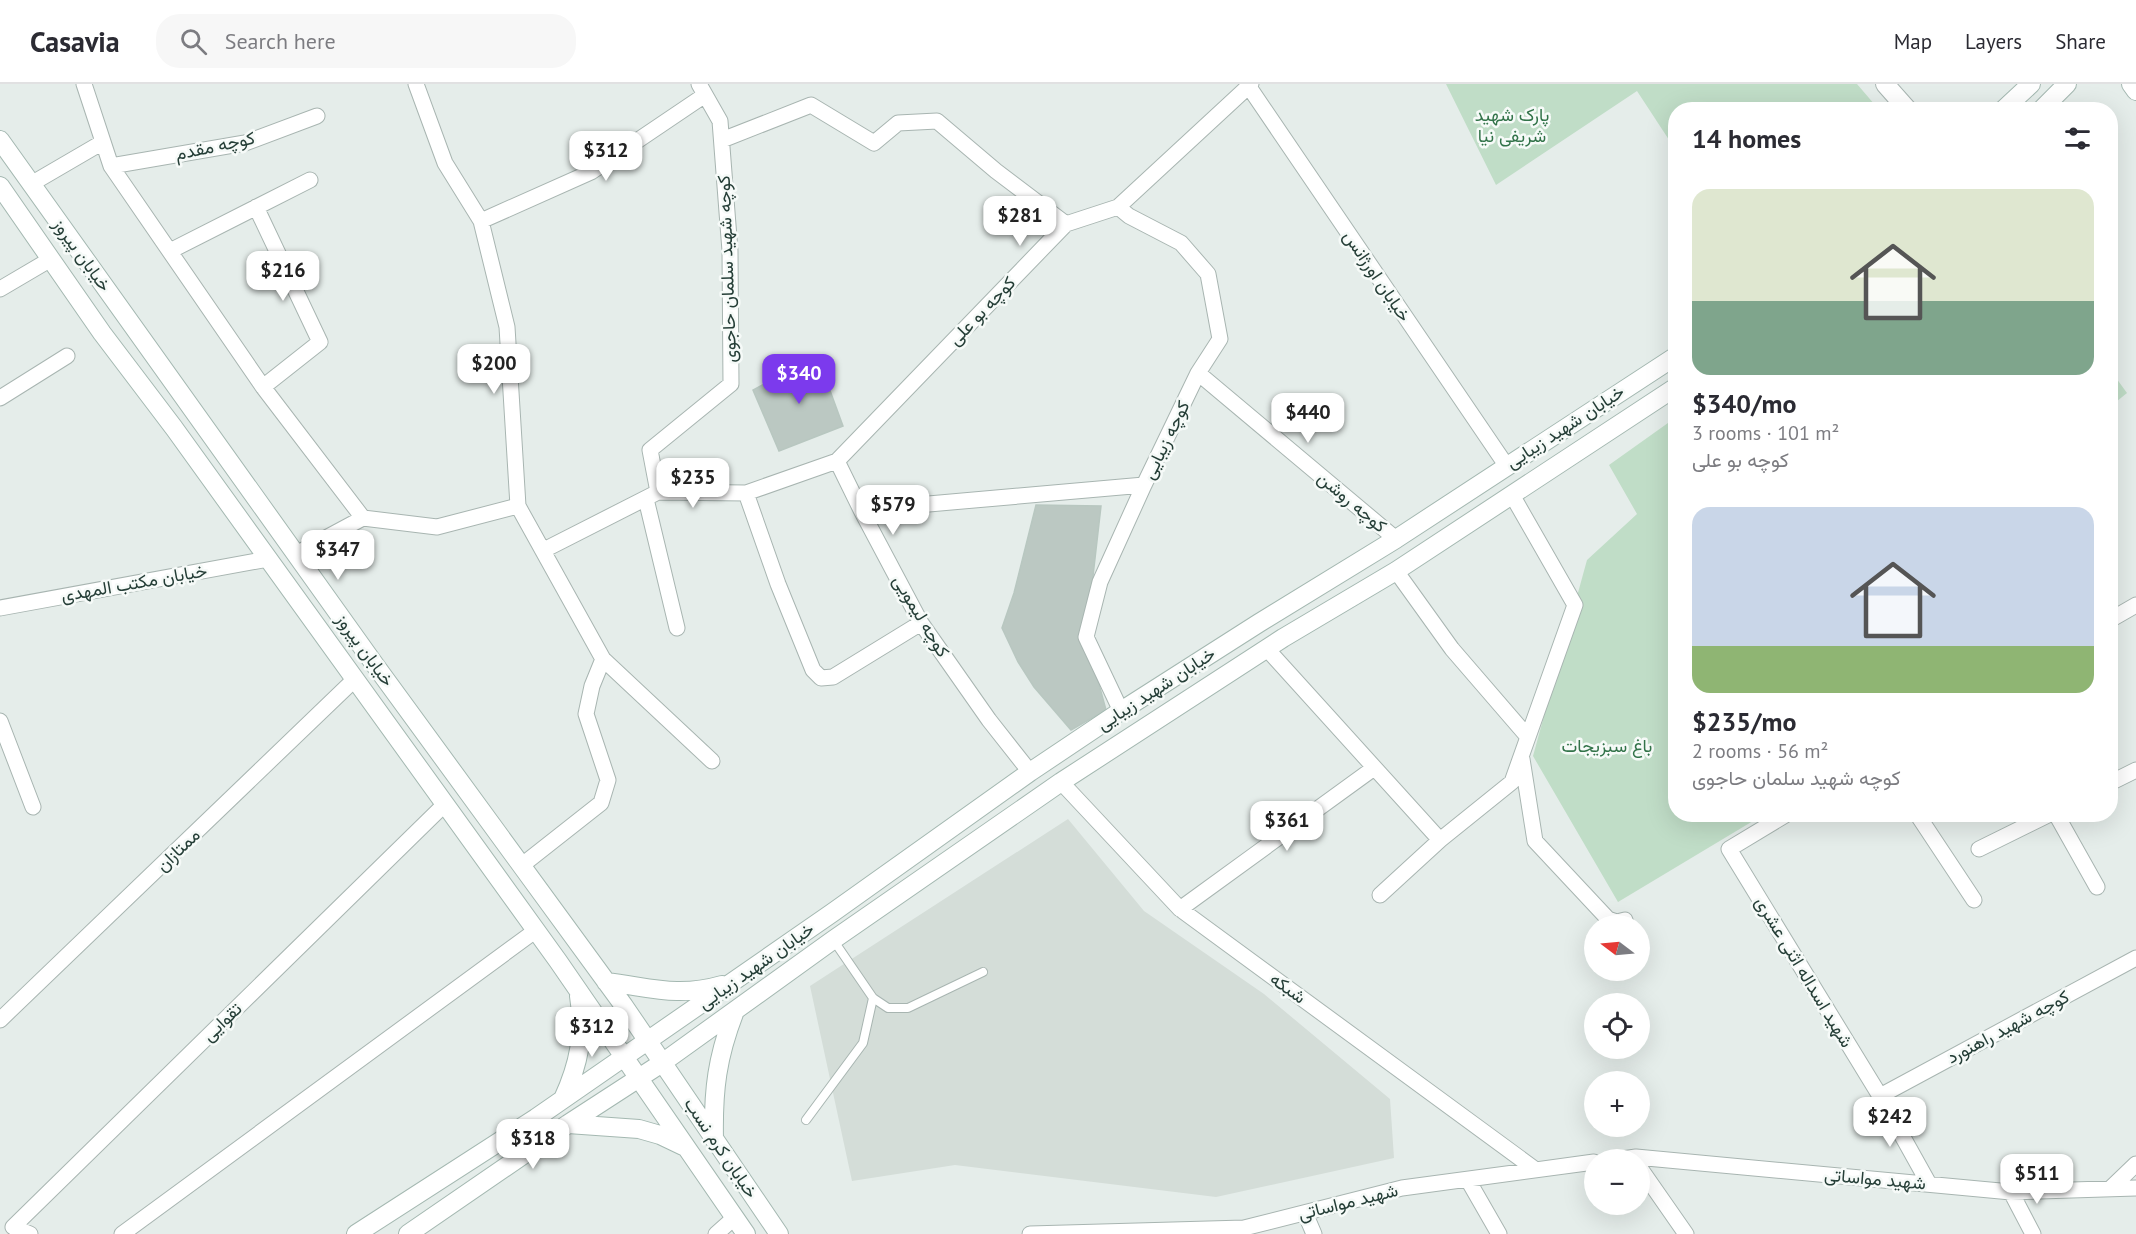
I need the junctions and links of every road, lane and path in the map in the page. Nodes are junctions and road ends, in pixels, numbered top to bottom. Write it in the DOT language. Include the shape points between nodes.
graph roads {
  1 [pos="84,84"];
  2 [pos="416,84"];
  3 [pos="1885,84"];
  4 [pos="2031,84"];
  5 [pos="2067,84"];
  6 [pos="2132,84"];
  7 [pos="1249,85"];
  8 [pos="702,89"];
  9 [pos="2136,91"];
  10 [pos="1900,102"];
  11 [pos="2011,102"];
  12 [pos="2049,102"];
  13 [pos="317,116"];
  14 [pos="0,140"];
  15 [pos="722,141"];
  16 [pos="103,142"];
  17 [pos="111,166"];
  18 [pos="310,180"];
  19 [pos="31,184"];
  20 [pos="0,186"];
  21 [pos="256,207"];
  22 [pos="1118,207"];
  23 [pos="481,221"];
  24 [pos="1066,224"];
  25 [pos="170,251"];
  26 [pos="51,259"];
  27 [pos="0,289"];
  28 [pos="67,356"];
  29 [pos="1668,361"];
  30 [pos="1198,373"];
  31 [pos="263,387"];
  32 [pos="1668,392"];
  33 [pos="1617,393"];
  34 [pos="0,398"];
  35 [pos="1633,416"];
  36 [pos="837,461"];
  37 [pos="1506,465"];
  38 [pos="1144,485"];
  39 [pos="746,493"];
  40 [pos="652,495"];
  41 [pos="1512,495"];
  42 [pos="518,506"];
  43 [pos="861,510"];
  44 [pos="363,518"];
  45 [pos="1396,539"];
  46 [pos="544,550"];
  47 [pos="296,554"];
  48 [pos="268,559"];
  49 [pos="1396,571"];
  50 [pos="0,608"];
  51 [pos="2134,610"];
  52 [pos="2118,617"];
  53 [pos="921,623"];
  54 [pos="677,628"];
  55 [pos="1267,649"];
  56 [pos="603,659"];
  57 [pos="355,679"];
  58 [pos="1121,711"];
  59 [pos="0,721"];
  60 [pos="1528,737"];
  61 [pos="1522,759"];
  62 [pos="711,761"];
  63 [pos="1374,768"];
  64 [pos="2136,770"];
  65 [pos="1030,772"];
  66 [pos="2118,779"];
  67 [pos="1061,782"];
  68 [pos="445,804"];
  69 [pos="33,807"];
  70 [pos="1774,822"];
  71 [pos="1922,822"];
  72 [pos="2034,822"];
  73 [pos="2060,822"];
  74 [pos="1440,840"];
  75 [pos="1979,849"];
  76 [pos="521,866"];
  77 [pos="2097,887"];
  78 [pos="1380,895"];
  79 [pos="1974,900"];
  80 [pos="1180,909"];
  81 [pos="1604,915"];
  82 [pos="535,931"];
  83 [pos="833,940"];
  84 [pos="2136,958"];
  85 [pos="983,972"];
  86 [pos="735,981"];
  87 [pos="606,982"];
  88 [pos="578,991"];
  89 [pos="873,998"];
  90 [pos="735,1011"];
  91 [pos="0,1020"];
  92 [pos="648,1041"];
  93 [pos="624,1058"];
  94 [pos="662,1063"];
  95 [pos="638,1078"];
  96 [pos="580,1088"];
  97 [pos="1880,1096"];
  98 [pos="563,1099"];
  99 [pos="594,1107"];
  100 [pos="806,1120"];
  101 [pos="568,1124"];
  102 [pos="714,1139"];
  103 [pos="685,1147"];
  104 [pos="1584,1163"];
  105 [pos="1650,1163"];
  106 [pos="2136,1164"];
  107 [pos="1536,1170"];
  108 [pos="1468,1179"];
  109 [pos="1650,1183"];
  110 [pos="1929,1184"];
  111 [pos="2111,1188"];
  112 [pos="2136,1188"];
  113 [pos="2011,1192"];
  114 [pos="756,1200"];
  115 [pos="1305,1213"];
  116 [pos="734,1218"];
  117 [pos="1149,1232"];
  118 [pos="30,1234"];
  119 [pos="122,1234"];
  120 [pos="356,1234"];
  121 [pos="408,1234"];
  122 [pos="716,1234"];
  123 [pos="746,1234"];
  124 [pos="779,1234"];
  125 [pos="1030,1234"];
  126 [pos="1314,1234"];
  127 [pos="1499,1234"];
  128 [pos="1686,1234"];
  129 [pos="2033,1234"];
  1 -- 16 [label="street"];
  2 -- 23 [label="street" via="446,163"];
  3 -- 10 [label="main road"];
  4 -- 11 [label="main road"];
  5 -- 12 [label="main road"];
  6 -- 9 [label="main road"];
  7 -- 22 [label="street, کوچه بو علی"];
  7 -- 37 [label="street, خیابان اورژانس"];
  8 -- 15 [label="street, کوچه شهید سلمان حاجوی" via="720,121"];
  8 -- 23 [label="street" via="591,172"];
  13 -- 17 [label="street, کوچه مقدم" via="245,143"];
  14 -- 19 [label="main road, خیابان پیروز"];
  15 -- 24 [label="street" via="811,105 874,143 898,123 937,121"];
  15 -- 40 [label="street, کوچه شهید سلمان حاجوی" via="730,251 731,384 650,450"];
  16 -- 17 [label="street"];
  16 -- 19 [label="street"];
  17 -- 25 [label="street"];
  18 -- 21 [label="street"];
  19 -- 47 [label="main road, خیابان پیروز"];
  20 -- 26 [label="main road, خیابان پیروز"];
  21 -- 25 [label="street"];
  21 -- 31 [label="street" via="320,342"];
  22 -- 24 [label="street, کوچه بو علی"];
  22 -- 30 [label="street, کوچه زیبایی" via="1181,243 1209,274 1220,339"];
  23 -- 42 [label="street" via="507,327"];
  24 -- 36 [label="street, کوچه بو علی"];
  25 -- 31 [label="street"];
  26 -- 27 [label="street"];
  26 -- 48 [label="main road, خیابان پیروز"];
  28 -- 34 [label="street"];
  29 -- 33 [label="main road, خیابان شهید زیبایی"];
  30 -- 38 [label="street, کوچه زیبایی"];
  30 -- 45 [label="street, کوچه روشن"];
  31 -- 44 [label="street"];
  32 -- 35 [label="main road, خیابان شهید زیبایی"];
  33 -- 35 [label="main road"];
  33 -- 37 [label="main road, خیابان شهید زیبایی"];
  35 -- 41 [label="main road, خیابان شهید زیبایی"];
  36 -- 39 [label="street"];
  36 -- 43 [label="street, کوچه لیمویی"];
  37 -- 45 [label="main road, خیابان شهید زیبایی"];
  38 -- 43 [label="street"];
  38 -- 58 [label="street, کوچه زیبایی" via="1100,582 1086,637"];
  39 -- 40 [label="street"];
  39 -- 53 [label="street" via="778,584 813,670 821,678 833,676"];
  40 -- 46 [label="street"];
  40 -- 54 [label="street"];
  41 -- 49 [label="main road, خیابان شهید زیبایی"];
  41 -- 60 [label="street" via="1575,605"];
  42 -- 44 [label="street" via="437,527"];
  42 -- 46 [label="street"];
  43 -- 53 [label="street, کوچه لیمویی"];
  44 -- 47 [label="street"];
  45 -- 58 [label="main road, خیابان شهید زیبایی"];
  46 -- 56 [label="street"];
  47 -- 76 [label="main road, خیابان پیروز"];
  48 -- 50 [label="street, خیابان مکتب المهدی"];
  48 -- 57 [label="main road, خیابان پیروز"];
  49 -- 55 [label="main road, خیابان شهید زیبایی"];
  49 -- 60 [label="street" via="1452,649"];
  51 -- 52 [label="street"];
  53 -- 65 [label="street, کوچه لیمویی"];
  55 -- 63 [label="street"];
  55 -- 67 [label="main road, خیابان شهید زیبایی"];
  56 -- 62 [label="street"];
  56 -- 76 [label="street" via="586,714 609,780 601,803"];
  57 -- 68 [label="main road, خیابان پیروز"];
  57 -- 91 [label="street, ممتازان"];
  58 -- 65 [label="main road, خیابان شهید زیبایی"];
  59 -- 69 [label="street"];
  60 -- 61 [label="street"];
  61 -- 74 [label="street" via="1512,782"];
  61 -- 81 [label="street" via="1535,841"];
  63 -- 74 [label="street"];
  63 -- 80 [label="street"];
  64 -- 66 [label="street"];
  65 -- 86 [label="main road, خیابان شهید زیبایی"];
  67 -- 80 [label="street, شبکه"];
  67 -- 83 [label="main road, خیابان شهید زیبایی"];
  68 -- 82 [label="main road, خیابان پیروز"];
  68 -- 118 [label="street, تقوایی" via="13,1227"];
  70 -- 97 [label="street, شهید اسداله اثنی عشری" via="1729,849"];
  71 -- 79 [label="street"];
  72 -- 75 [label="street"];
  73 -- 77 [label="street"];
  74 -- 78 [label="street"];
  76 -- 87 [label="main road, خیابان پیروز"];
  80 -- 107 [label="street, شبکه"];
  82 -- 88 [label="main road, خیابان پیروز"];
  82 -- 119 [label="street"];
  83 -- 89 [label="lane"];
  83 -- 90 [label="main road, خیابان شهید زیبایی"];
  84 -- 97 [label="street, کوچه شهید راهنورد"];
  85 -- 89 [label="lane" via="909,1008 888,1008"];
  86 -- 87 [label="main road" via="687,992 662,992"];
  86 -- 92 [label="main road, خیابان شهید زیبایی"];
  87 -- 92 [label="main road, خیابان پیروز"];
  88 -- 93 [label="main road, خیابان پیروز"];
  88 -- 98 [label="main road" via="583,1019 581,1039 572,1080"];
  89 -- 100 [label="lane" via="863,1043"];
  90 -- 94 [label="main road, خیابان شهید زیبایی"];
  90 -- 102 [label="main road" via="718,1065"];
  92 -- 93 [label="main road, خیابان شهید زیبایی"];
  92 -- 94 [label="main road, خیابان کرم نسب"];
  93 -- 95 [label="main road, خیابان کرم نسب"];
  93 -- 96 [label="main road, خیابان شهید زیبایی"];
  94 -- 95 [label="main road, خیابان شهید زیبایی"];
  94 -- 102 [label="main road, خیابان کرم نسب"];
  95 -- 99 [label="main road, خیابان شهید زیبایی"];
  95 -- 103 [label="main road, خیابان کرم نسب"];
  96 -- 98 [label="main road, خیابان شهید زیبایی"];
  96 -- 99 [label="main road" via="591,1093"];
  97 -- 110 [label="street, شهید اسداله اثنی عشری"];
  98 -- 120 [label="main road, خیابان شهید زیبایی"];
  99 -- 101 [label="main road, خیابان شهید زیبایی"];
  101 -- 103 [label="main road" via="639,1129"];
  101 -- 121 [label="main road, خیابان شهید زیبایی"];
  102 -- 114 [label="main road, خیابان کرم نسب"];
  103 -- 116 [label="main road, خیابان کرم نسب"];
  104 -- 107 [label="street, شهید مواساتی"];
  105 -- 110 [label="street, شهید مواساتی"];
  106 -- 111 [label="street"];
  107 -- 108 [label="street, شهید مواساتی"];
  108 -- 115 [label="street, شهید مواساتی" via="1402,1188"];
  108 -- 127 [label="street"];
  109 -- 128 [label="street"];
  110 -- 113 [label="street, شهید مواساتی"];
  111 -- 112 [label="street, شهید مواساتی"];
  111 -- 113 [label="street, شهید مواساتی"];
  113 -- 129 [label="street"];
  114 -- 116 [label="main road"];
  114 -- 124 [label="main road, خیابان کرم نسب"];
  115 -- 117 [label="street, شهید مواساتی" via="1244,1228"];
  115 -- 126 [label="street"];
  116 -- 122 [label="street"];
  116 -- 123 [label="main road, خیابان کرم نسب"];
  117 -- 125 [label="street, شهید مواساتی"];
}
